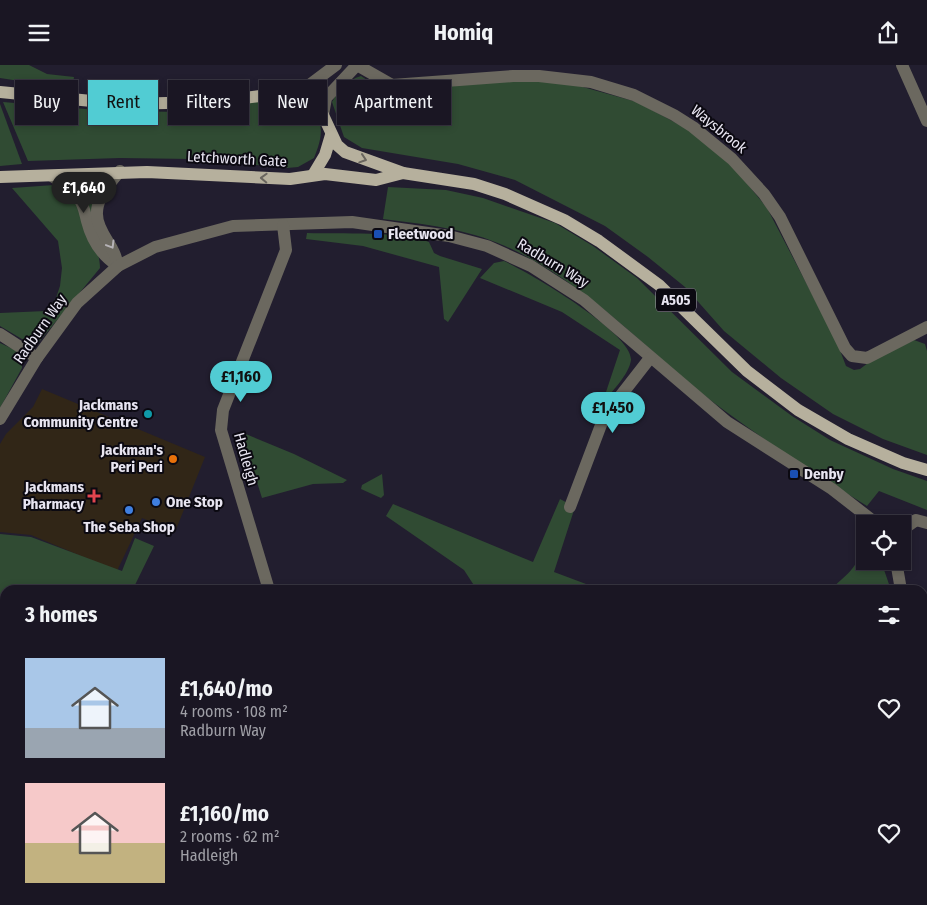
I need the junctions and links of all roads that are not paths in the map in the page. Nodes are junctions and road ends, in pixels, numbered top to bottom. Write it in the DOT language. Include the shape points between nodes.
graph roads {
  1 [pos="336,65"];
  2 [pos="357,65"];
  3 [pos="902,65"];
  4 [pos="316,80"];
  5 [pos="0,91"];
  6 [pos="259,96"];
  7 [pos="327,97"];
  8 [pos="927,121"];
  9 [pos="327,125"];
  10 [pos="331,135"];
  11 [pos="120,171"];
  12 [pos="403,173"];
  13 [pos="313,175"];
  14 [pos="52,176"];
  15 [pos="0,177"];
  16 [pos="283,225"];
  17 [pos="118,266"];
  18 [pos="927,327"];
  19 [pos="0,334"];
  20 [pos="37,358"];
  21 [pos="650,358"];
  22 [pos="0,419"];
  23 [pos="927,470"];
  24 [pos="570,507"];
  25 [pos="865,515"];
  26 [pos="927,523"];
  27 [pos="911,524"];
  28 [pos="898,570"];
  29 [pos="267,585"];
  30 [pos="900,585"];
  1 -- 4 [label="street"];
  2 -- 7 [label="street"];
  2 -- 18 [label="street, Waysbrook" via="392,85 539,76 591,82 634,95 693,127 732,159 764,195 780,217 845,348 852,355 867,358"];
  3 -- 8 [label="street"];
  5 -- 6 [label="main road" via="122,105 212,102"];
  9 -- 10 [label="main road"];
  10 -- 12 [label="main road, A505, one-way" via="345,152"];
  10 -- 13 [label="main road" via="325,155"];
  13 -- 11 [label="main road, Letchworth Gate, one-way" via="290,179"];
  11 -- 14 [label="main road, Letchworth Gate"];
  11 -- 17 [label="street, one-way" via="104,189 97,209 99,226 115,251"];
  12 -- 13 [label="main road, A505" via="376,179"];
  12 -- 23 [label="main road, A505" via="474,184 564,220 607,246 659,285 747,371 798,410 848,439"];
  14 -- 15 [label="main road, Letchworth Gate"];
  14 -- 17 [label="street" via="80,200 96,244 103,256"];
  16 -- 17 [label="street, Radburn Way" via="234,226 154,247"];
  16 -- 21 [label="street, Radburn Way" via="352,222 449,236 486,246 532,266 584,300"];
  16 -- 29 [label="street, Hadleigh" via="286,250 223,410 221,431"];
  17 -- 20 [label="street, Radburn Way" via="77,303"];
  19 -- 20 [label="street"];
  20 -- 22 [label="street, Radburn Way"];
  21 -- 24 [label="street" via="604,417"];
  21 -- 25 [label="street, Radburn Way" via="727,422 832,489"];
  26 -- 27 [label="street" via="916,520"];
  28 -- 30 [label="street"];
}
